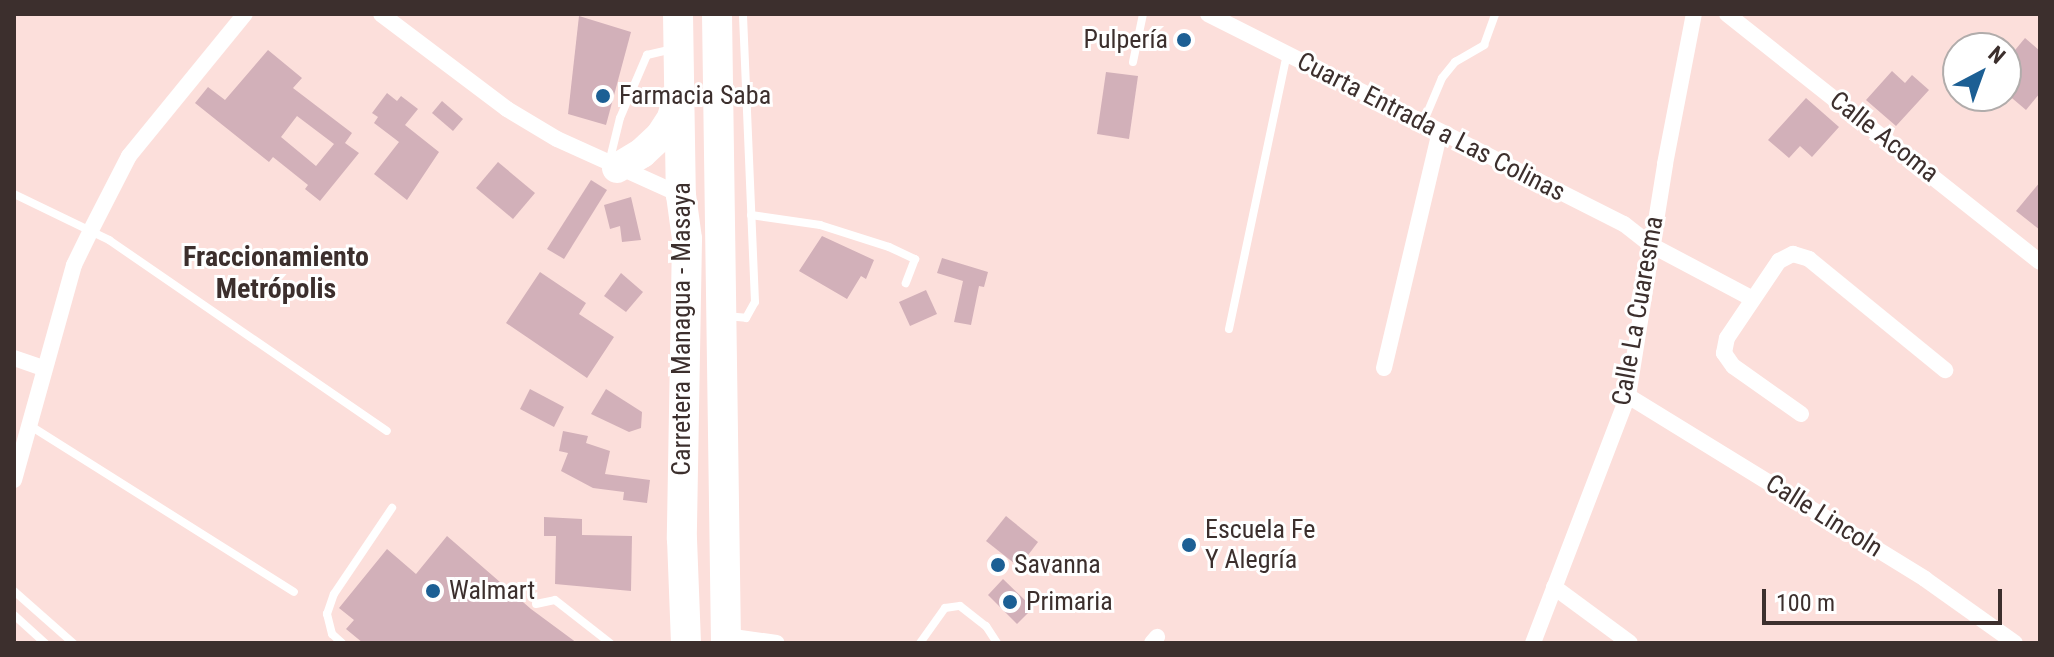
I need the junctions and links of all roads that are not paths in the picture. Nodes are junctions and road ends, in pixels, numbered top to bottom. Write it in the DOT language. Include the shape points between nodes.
graph roads {
  1 [pos="245,14"];
  2 [pos="381,14"];
  3 [pos="678,14"];
  4 [pos="717,14"];
  5 [pos="743,14"];
  6 [pos="1143,14"];
  7 [pos="1208,14"];
  8 [pos="1495,14"];
  9 [pos="1694,14"];
  10 [pos="1727,14"];
  11 [pos="679,48"];
  12 [pos="1287,54"];
  13 [pos="717,57"];
  14 [pos="1133,62"];
  15 [pos="680,85"];
  16 [pos="1423,124"];
  17 [pos="1440,132"];
  18 [pos="613,166"];
  19 [pos="14,194"];
  20 [pos="681,195"];
  21 [pos="751,215"];
  22 [pos="91,230"];
  23 [pos="1651,245"];
  24 [pos="2040,262"];
  25 [pos="906,283"];
  26 [pos="1753,299"];
  27 [pos="722,314"];
  28 [pos="1229,329"];
  29 [pos="14,358"];
  30 [pos="43,368"];
  31 [pos="1384,368"];
  32 [pos="1945,370"];
  33 [pos="1628,396"];
  34 [pos="1801,414"];
  35 [pos="29,425"];
  36 [pos="387,431"];
  37 [pos="14,480"];
  38 [pos="392,508"];
  39 [pos="682,539"];
  40 [pos="726,543"];
  41 [pos="1554,587"];
  42 [pos="14,591"];
  43 [pos="294,592"];
  44 [pos="725,600"];
  45 [pos="536,604"];
  46 [pos="685,607"];
  47 [pos="14,615"];
  48 [pos="726,640"];
  49 [pos="45,643"];
  50 [pos="73,643"];
  51 [pos="342,643"];
  52 [pos="610,643"];
  53 [pos="686,643"];
  54 [pos="777,643"];
  55 [pos="920,643"];
  56 [pos="997,643"];
  57 [pos="1533,643"];
  58 [pos="1630,643"];
  59 [pos="2015,643"];
  1 -- 22 [label="street" via="137,145"];
  2 -- 18 [label="street" via="507,109"];
  3 -- 11 [label="highway, Carretera Managua - Masaya"];
  4 -- 13 [label="highway, Carretera Managua - Masaya"];
  5 -- 21 [label="lane"];
  6 -- 14 [label="lane"];
  7 -- 12 [label="street, Cuarta Entrada a Las Colinas"];
  8 -- 16 [label="lane" via="1484,45 1455,62 1442,78"];
  9 -- 23 [label="street, Calle La Cuaresma"];
  10 -- 24 [label="street, Calle Acoma"];
  11 -- 15 [label="highway, Carretera Managua - Masaya"];
  11 -- 18 [label="lane" via="647,55 620,118"];
  12 -- 16 [label="street, Cuarta Entrada a Las Colinas"];
  12 -- 28 [label="lane"];
  13 -- 20 [label="highway" via="700,175"];
  13 -- 27 [label="highway, Carretera Managua - Masaya"];
  15 -- 18 [label="highway" via="672,118 661,135 642,153"];
  15 -- 20 [label="highway, Carretera Managua - Masaya"];
  16 -- 17 [label="street, Cuarta Entrada a Las Colinas"];
  17 -- 23 [label="street, Cuarta Entrada a Las Colinas" via="1624,224"];
  17 -- 31 [label="street"];
  18 -- 20 [label="street"];
  19 -- 22 [label="lane"];
  20 -- 27 [label="highway" via="700,213 712,246 715,297"];
  20 -- 39 [label="highway, Carretera Managua - Masaya" via="687,239"];
  21 -- 25 [label="lane" via="820,225 889,247 915,259"];
  21 -- 27 [label="lane" via="755,302 746,318"];
  22 -- 30 [label="street" via="74,265"];
  22 -- 36 [label="lane"];
  23 -- 26 [label="street, Cuarta Entrada a Las Colinas"];
  23 -- 33 [label="street, Calle La Cuaresma"];
  26 -- 32 [label="street" via="1779,261 1793,254 1809,259"];
  26 -- 34 [label="street" via="1727,338 1724,353 1733,366"];
  27 -- 40 [label="highway, Carretera Managua - Masaya"];
  29 -- 30 [label="street"];
  30 -- 35 [label="street"];
  33 -- 41 [label="street, Calle La Cuaresma"];
  33 -- 59 [label="street, Calle Lincoln" via="1925,579"];
  35 -- 37 [label="street"];
  35 -- 43 [label="lane"];
  38 -- 51 [label="lane" via="334,594 327,614 332,634"];
  39 -- 40 [label="highway" via="694,558 707,564"];
  39 -- 46 [label="highway, Carretera Managua - Masaya"];
  40 -- 44 [label="highway, Carretera Managua - Masaya"];
  41 -- 57 [label="street, Calle La Cuaresma"];
  41 -- 58 [label="street"];
  42 -- 50 [label="lane"];
  44 -- 46 [label="highway" via="704,586"];
  44 -- 48 [label="highway, Carretera Managua - Masaya"];
  45 -- 52 [label="lane" via="555,600"];
  46 -- 53 [label="highway, Carretera Managua - Masaya"];
  47 -- 49 [label="lane"];
  48 -- 54 [label="street"];
  55 -- 56 [label="lane" via="945,608 960,606 986,626"];
}
